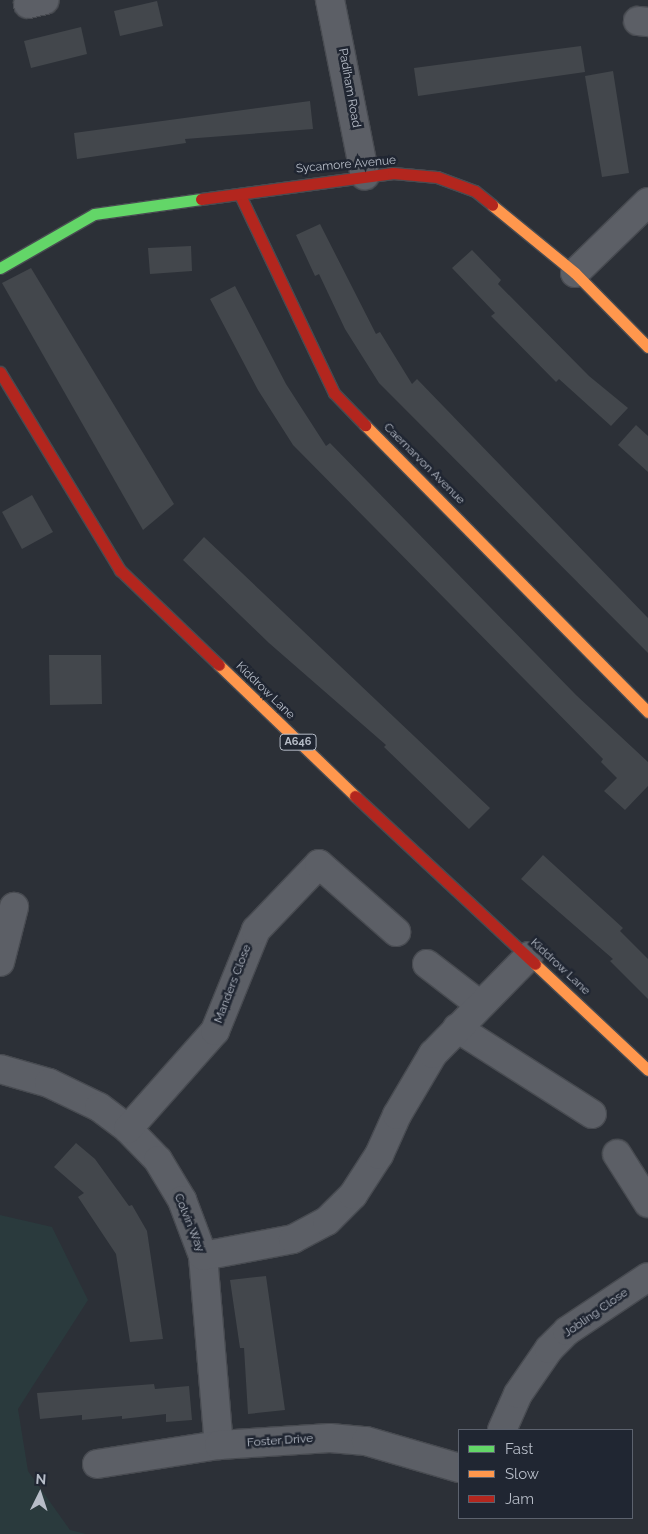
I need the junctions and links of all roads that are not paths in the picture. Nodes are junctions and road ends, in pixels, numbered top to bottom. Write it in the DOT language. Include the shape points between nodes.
graph roads {
  1 [pos="330,0"];
  2 [pos="365,176"];
  3 [pos="240,195"];
  4 [pos="648,202"];
  5 [pos="0,268"];
  6 [pos="575,273"];
  7 [pos="648,347"];
  8 [pos="0,372"];
  9 [pos="648,712"];
  10 [pos="14,907"];
  11 [pos="396,932"];
  12 [pos="529,956"];
  13 [pos="0,962"];
  14 [pos="426,964"];
  15 [pos="479,1004"];
  16 [pos="457,1028"];
  17 [pos="0,1069"];
  18 [pos="648,1070"];
  19 [pos="592,1114"];
  20 [pos="128,1129"];
  21 [pos="617,1154"];
  22 [pos="648,1203"];
  23 [pos="203,1256"];
  24 [pos="648,1276"];
  25 [pos="502,1429"];
  26 [pos="219,1445"];
  27 [pos="97,1464"];
  28 [pos="458,1468"];
  1 -- 2 [label="street, Padiham Road"];
  2 -- 3 [label="street, Sycamore Avenue" via="280,186"];
  2 -- 6 [label="street, Sycamore Avenue" via="393,172 437,177 475,191"];
  3 -- 5 [label="street, Sycamore Avenue" via="94,214"];
  3 -- 9 [label="street, Caernarvon Avenue" via="334,393"];
  4 -- 6 [label="street"];
  6 -- 7 [label="street, Sycamore Avenue"];
  8 -- 12 [label="street, Kiddrow Lane / A646" via="120,570 309,753"];
  10 -- 13 [label="street"];
  11 -- 20 [label="street, Manders Close" via="319,864 256,930 215,1031"];
  12 -- 15 [label="street"];
  12 -- 18 [label="street, Kiddrow Lane / A646"];
  14 -- 15 [label="street"];
  15 -- 16 [label="street"];
  16 -- 19 [label="street"];
  16 -- 23 [label="street" via="417,1078 380,1155 358,1187 327,1221 293,1239"];
  17 -- 20 [label="street, Colvin Way" via="49,1082 99,1107"];
  20 -- 23 [label="street, Colvin Way" via="158,1160 182,1200"];
  21 -- 22 [label="street"];
  23 -- 26 [label="street, Colvin Way"];
  24 -- 25 [label="street, Jobling Close" via="567,1331 550,1348 518,1394"];
  26 -- 27 [label="street, Foster Drive"];
  26 -- 28 [label="street, Foster Drive" via="310,1439 366,1440"];
}
